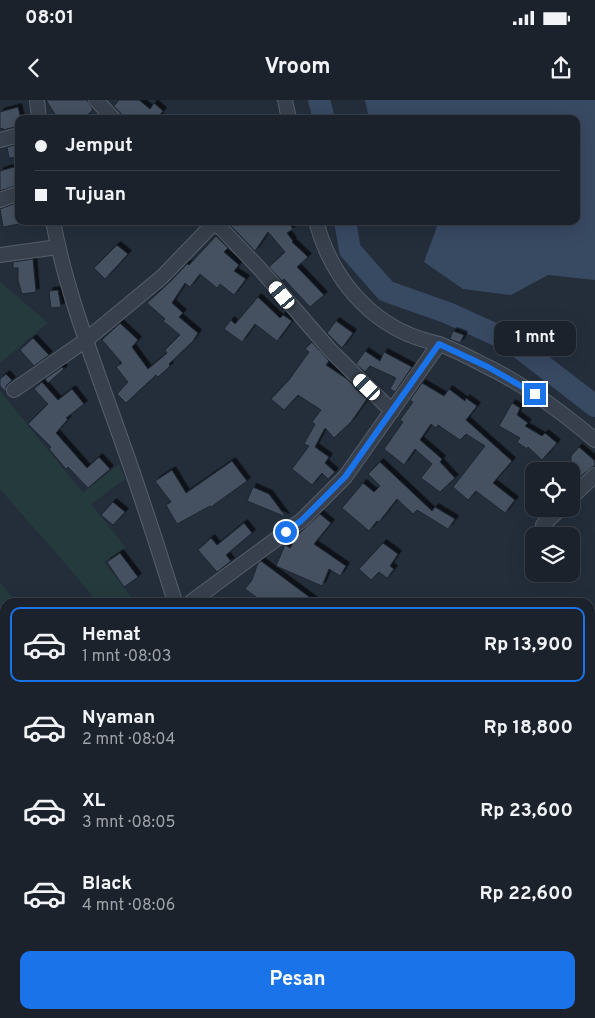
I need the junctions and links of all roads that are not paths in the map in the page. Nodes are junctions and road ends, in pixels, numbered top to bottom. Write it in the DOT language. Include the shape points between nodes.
graph roads {
  1 [pos="37,100"];
  2 [pos="96,100"];
  3 [pos="285,100"];
  4 [pos="39,115"];
  5 [pos="110,115"];
  6 [pos="288,115"];
  7 [pos="15,136"];
  8 [pos="0,140"];
  9 [pos="15,194"];
  10 [pos="0,200"];
  11 [pos="54,225"];
  12 [pos="211,225"];
  13 [pos="217,225"];
  14 [pos="317,225"];
  15 [pos="58,247"];
  16 [pos="0,255"];
  17 [pos="86,340"];
  18 [pos="439,344"];
  19 [pos="14,390"];
  20 [pos="392,411"];
  21 [pos="595,440"];
  22 [pos="595,475"];
  23 [pos="580,489"];
  24 [pos="552,517"];
  25 [pos="544,525"];
  26 [pos="174,598"];
  27 [pos="196,598"];
  1 -- 4 [label="street"];
  2 -- 5 [label="street"];
  3 -- 6 [label="street"];
  7 -- 8 [label="street"];
  9 -- 10 [label="street"];
  11 -- 15 [label="street"];
  12 -- 17 [label="street" via="162,278"];
  13 -- 20 [label="street" via="260,268 331,351"];
  14 -- 18 [label="street" via="332,264 370,311 389,325"];
  15 -- 16 [label="street"];
  15 -- 17 [label="street"];
  17 -- 19 [label="street"];
  17 -- 26 [label="street" via="146,508"];
  18 -- 20 [label="street"];
  18 -- 21 [label="street" via="512,380 558,410"];
  20 -- 27 [label="street" via="345,477 302,520"];
  22 -- 23 [label="street"];
  24 -- 25 [label="street"];
}
